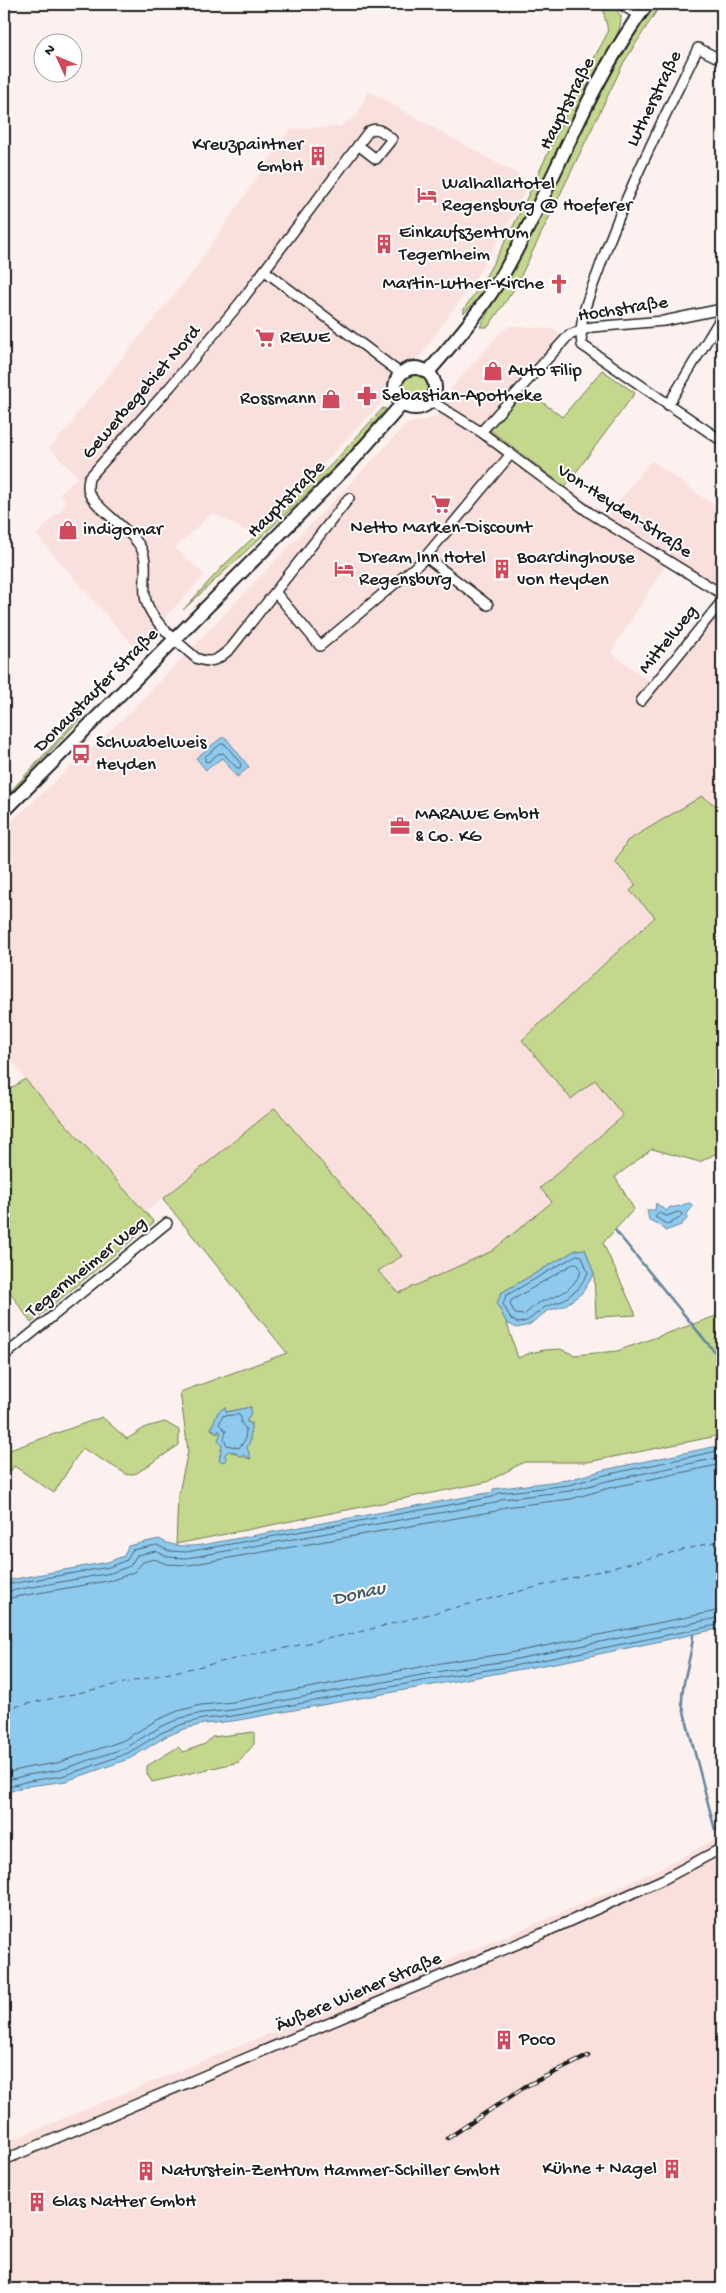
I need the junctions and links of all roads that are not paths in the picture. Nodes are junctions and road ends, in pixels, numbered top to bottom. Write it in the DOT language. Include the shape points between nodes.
graph roads {
  1 [pos="620,4"];
  2 [pos="647,4"];
  3 [pos="638,16"];
  4 [pos="722,60"];
  5 [pos="358,145"];
  6 [pos="264,271"];
  7 [pos="722,309"];
  8 [pos="722,316"];
  9 [pos="580,330"];
  10 [pos="428,372"];
  11 [pos="400,373"];
  12 [pos="431,400"];
  13 [pos="402,404"];
  14 [pos="668,405"];
  15 [pos="481,432"];
  16 [pos="722,441"];
  17 [pos="511,454"];
  18 [pos="349,498"];
  19 [pos="426,557"];
  20 [pos="275,592"];
  21 [pos="722,594"];
  22 [pos="722,601"];
  23 [pos="488,605"];
  24 [pos="195,618"];
  25 [pos="176,639"];
  26 [pos="641,700"];
  27 [pos="4,810"];
  28 [pos="167,1223"];
  29 [pos="4,1356"];
  30 [pos="722,1848"];
  31 [pos="4,2160"];
  1 -- 3 [label="street"];
  2 -- 3 [label="main road, Hauptstraße"];
  3 -- 10 [label="main road, Hauptstraße" via="603,74 505,271"];
  4 -- 9 [label="street, Lutherstraße" via="698,48 628,194"];
  5 -- 6 [label="street, Gewerbegebiet Nord"];
  6 -- 11 [label="street"];
  6 -- 25 [label="street, Gewerbegebiet Nord" via="88,484 91,496 138,543 146,564 146,601 154,616"];
  7 -- 9 [label="street, Hochstraße" via="664,321"];
  8 -- 14 [label="street"];
  9 -- 14 [label="street" via="582,345"];
  9 -- 15 [label="street, Hochstraße" via="568,335"];
  10 -- 11 [label="main road" via="411,368"];
  10 -- 12 [label="main road" via="435,383"];
  11 -- 13 [label="main road" via="394,386 397,399"];
  12 -- 13 [label="main road" via="414,409"];
  12 -- 15 [label="street, Von-Heyden-Straße"];
  13 -- 24 [label="main road, Hauptstraße" via="352,462"];
  14 -- 16 [label="street"];
  15 -- 17 [label="street, Von-Heyden-Straße"];
  17 -- 19 [label="street"];
  17 -- 21 [label="street, Von-Heyden-Straße" via="590,513"];
  18 -- 20 [label="street"];
  19 -- 20 [label="street" via="320,646"];
  19 -- 23 [label="street"];
  20 -- 25 [label="street" via="231,648 213,662 196,658"];
  22 -- 26 [label="street, Mittelweg"];
  24 -- 25 [label="main road, Donaustaufer Straße"];
  25 -- 27 [label="main road, Donaustaufer Straße"];
  28 -- 29 [label="street, Tegernheimer Weg"];
  30 -- 31 [label="street, Äußere Wiener Straße" via="664,1879 541,1934"];
}
